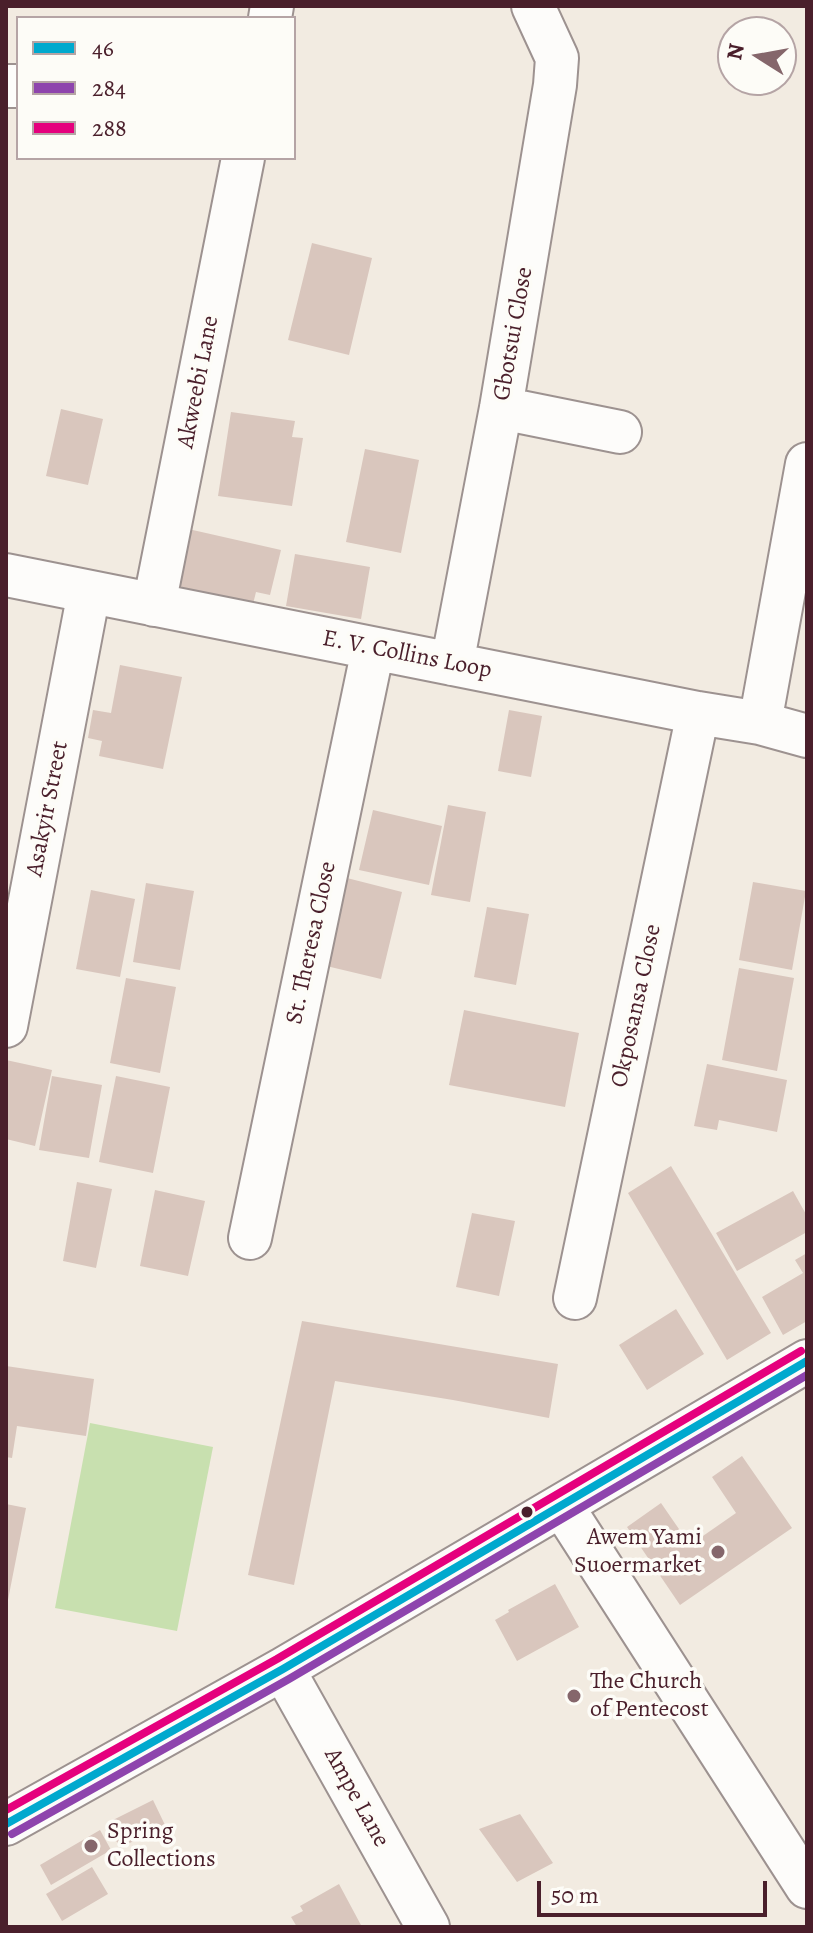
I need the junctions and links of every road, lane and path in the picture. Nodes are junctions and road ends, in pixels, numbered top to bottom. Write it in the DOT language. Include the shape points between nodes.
graph roads {
  1 [pos="533,6"];
  2 [pos="243,160"];
  3 [pos="501,408"];
  4 [pos="620,432"];
  5 [pos="807,464"];
  6 [pos="6,575"];
  7 [pos="89,592"];
  8 [pos="154,605"];
  9 [pos="373,649"];
  10 [pos="452,664"];
  11 [pos="698,713"];
  12 [pos="760,723"];
  13 [pos="807,736"];
  14 [pos="6,1026"];
  15 [pos="250,1238"];
  16 [pos="575,1298"];
  17 [pos="807,1361"];
  18 [pos="562,1506"];
  19 [pos="283,1669"];
  20 [pos="6,1824"];
  21 [pos="807,1887"];
  22 [pos="428,1927"];
  1 -- 3 [label="street, Gbotsui Close" via="557,58 555,85"];
  2 -- 8 [label="street, Akweebi Lane"];
  3 -- 4 [label="street"];
  3 -- 10 [label="street, Gbotsui Close"];
  5 -- 12 [label="street"];
  6 -- 7 [label="street, E. V. Collins Loop"];
  7 -- 8 [label="street, E. V. Collins Loop"];
  7 -- 14 [label="street, Asakyir Street"];
  8 -- 9 [label="street, E. V. Collins Loop"];
  9 -- 10 [label="street, E. V. Collins Loop"];
  9 -- 15 [label="street, St. Theresa Close"];
  10 -- 11 [label="street, E. V. Collins Loop"];
  11 -- 12 [label="street, E. V. Collins Loop"];
  11 -- 16 [label="street, Okposansa Close"];
  12 -- 13 [label="street, E. V. Collins Loop"];
  17 -- 18 [label="street"];
  18 -- 19 [label="street"];
  18 -- 21 [label="street"];
  19 -- 20 [label="street"];
  19 -- 22 [label="street, Ampe Lane"];
}
